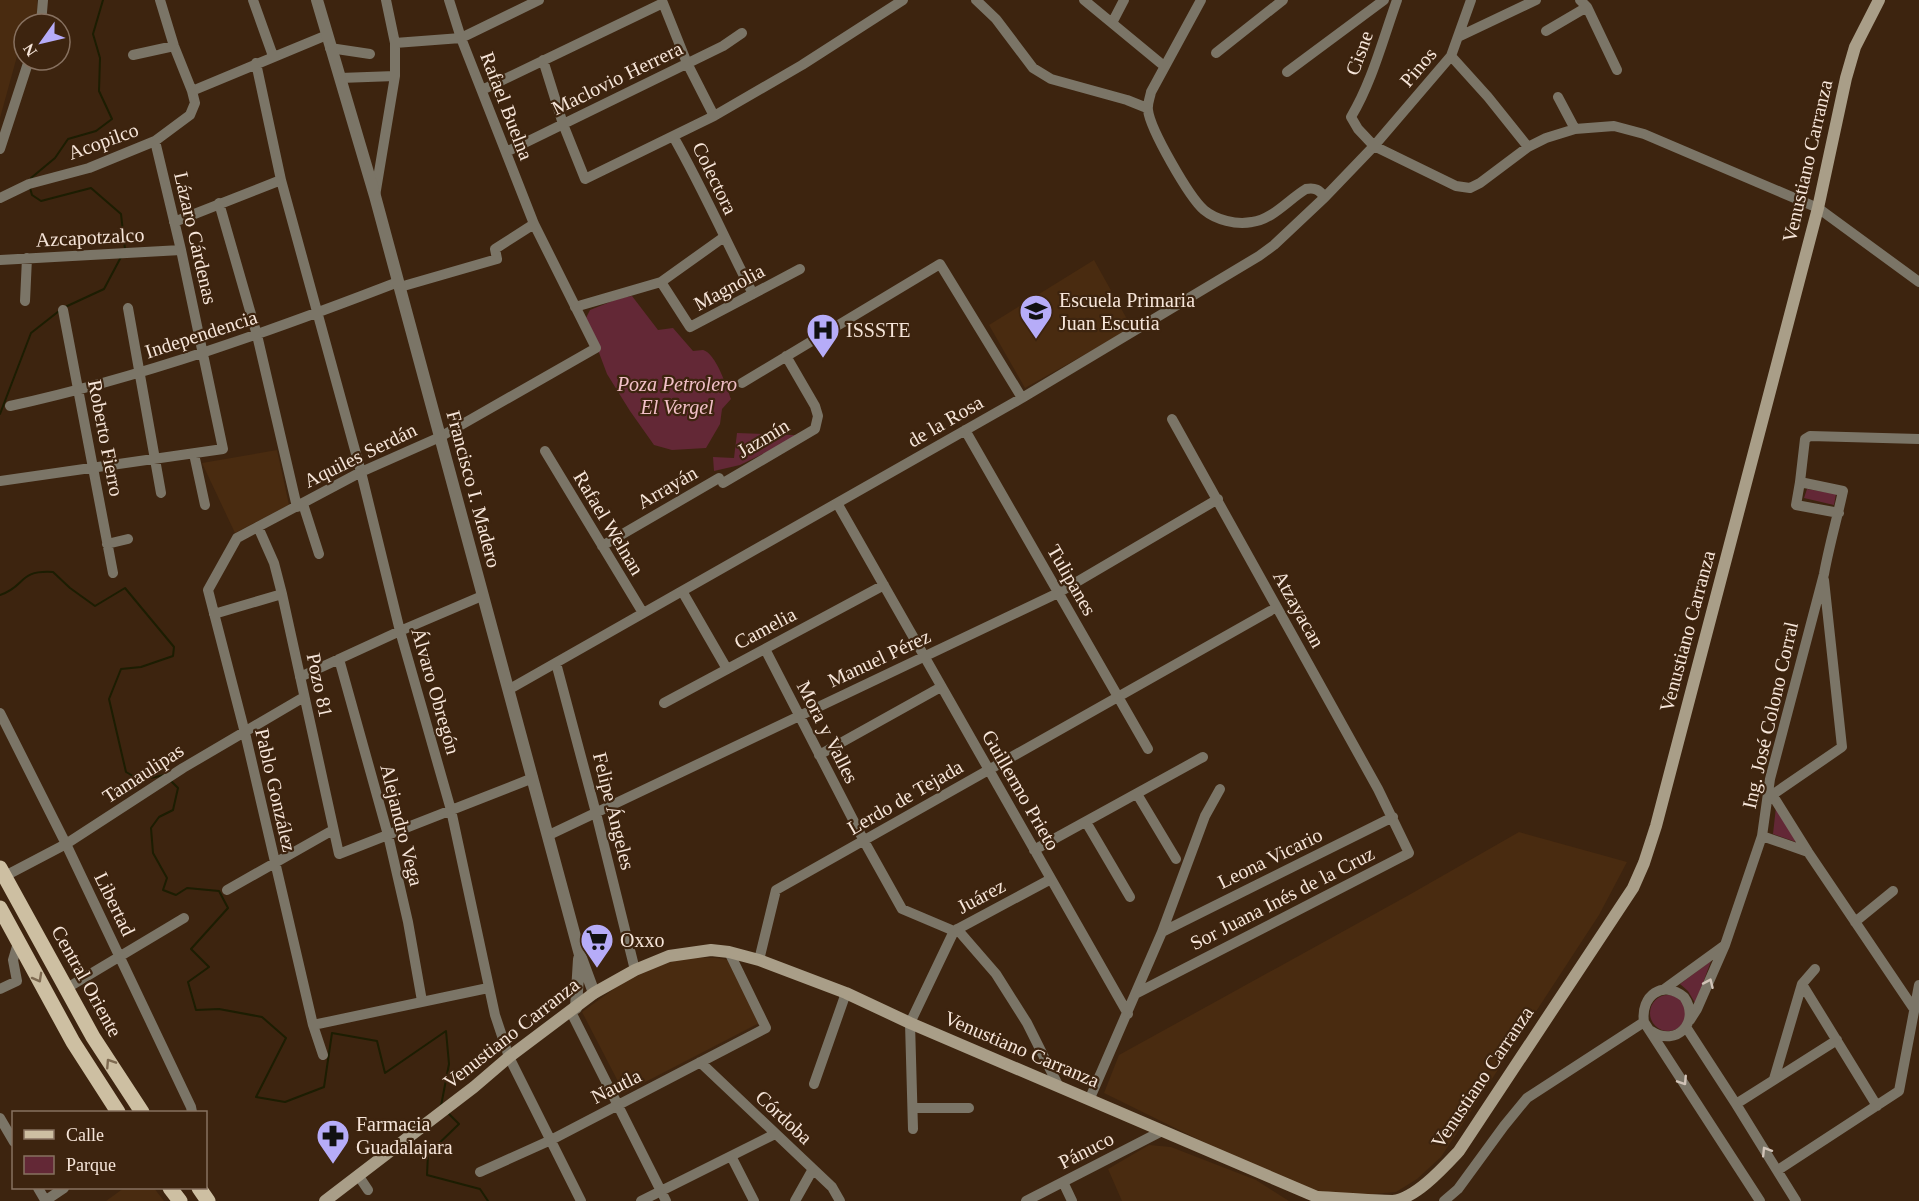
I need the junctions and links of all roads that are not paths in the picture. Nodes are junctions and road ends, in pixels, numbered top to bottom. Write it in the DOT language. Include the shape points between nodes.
graph roads {
  1 [pos="160,0"];
  2 [pos="253,0"];
  3 [pos="316,0"];
  4 [pos="386,0"];
  5 [pos="448,0"];
  6 [pos="539,0"];
  7 [pos="903,0"];
  8 [pos="976,0"];
  9 [pos="1084,0"];
  10 [pos="1124,0"];
  11 [pos="1202,0"];
  12 [pos="1282,0"];
  13 [pos="1384,0"];
  14 [pos="1397,0"];
  15 [pos="1471,0"];
  16 [pos="1536,0"];
  17 [pos="1879,0"];
  18 [pos="1584,3"];
  19 [pos="1112,23"];
  20 [pos="1545,31"];
  21 [pos="742,33"];
  22 [pos="327,35"];
  23 [pos="1458,37"];
  24 [pos="461,38"];
  25 [pos="395,43"];
  26 [pos="174,46"];
  27 [pos="330,48"];
  28 [pos="1216,53"];
  29 [pos="370,54"];
  30 [pos="133,55"];
  31 [pos="273,56"];
  32 [pos="1451,56"];
  33 [pos="543,60"];
  34 [pos="256,63"];
  35 [pos="687,63"];
  36 [pos="1164,66"];
  37 [pos="1617,70"];
  38 [pos="25,72"];
  39 [pos="1287,72"];
  40 [pos="395,76"];
  41 [pos="340,78"];
  42 [pos="482,90"];
  43 [pos="192,91"];
  44 [pos="1558,96"];
  45 [pos="1147,108"];
  46 [pos="714,116"];
  47 [pos="563,124"];
  48 [pos="1575,129"];
  49 [pos="673,136"];
  50 [pos="155,141"];
  51 [pos="1374,146"];
  52 [pos="1528,147"];
  53 [pos="0,150"];
  54 [pos="506,152"];
  55 [pos="281,180"];
  56 [pos="375,196"];
  57 [pos="1324,197"];
  58 [pos="0,198"];
  59 [pos="219,204"];
  60 [pos="1818,208"];
  61 [pos="174,222"];
  62 [pos="534,224"];
  63 [pos="724,237"];
  64 [pos="181,250"];
  65 [pos="27,258"];
  66 [pos="0,260"];
  67 [pos="800,269"];
  68 [pos="661,282"];
  69 [pos="1919,282"];
  70 [pos="399,284"];
  71 [pos="753,294"];
  72 [pos="25,301"];
  73 [pos="575,307"];
  74 [pos="128,308"];
  75 [pos="63,310"];
  76 [pos="317,313"];
  77 [pos="257,334"];
  78 [pos="204,353"];
  79 [pos="786,356"];
  80 [pos="140,373"];
  81 [pos="742,383"];
  82 [pos="78,391"];
  83 [pos="1022,398"];
  84 [pos="10,406"];
  85 [pos="1172,419"];
  86 [pos="965,430"];
  87 [pos="440,436"];
  88 [pos="1919,439"];
  89 [pos="545,451"];
  90 [pos="194,454"];
  91 [pos="156,459"];
  92 [pos="93,468"];
  93 [pos="361,472"];
  94 [pos="0,481"];
  95 [pos="721,481"];
  96 [pos="1800,482"];
  97 [pos="160,493"];
  98 [pos="1218,500"];
  99 [pos="837,503"];
  100 [pos="205,505"];
  101 [pos="300,505"];
  102 [pos="1839,513"];
  103 [pos="258,527"];
  104 [pos="237,538"];
  105 [pos="128,540"];
  106 [pos="107,544"];
  107 [pos="602,546"];
  108 [pos="319,554"];
  109 [pos="113,573"];
  110 [pos="1824,574"];
  111 [pos="884,585"];
  112 [pos="682,591"];
  113 [pos="1058,593"];
  114 [pos="282,594"];
  115 [pos="482,596"];
  116 [pos="1270,611"];
  117 [pos="643,613"];
  118 [pos="214,614"];
  119 [pos="400,631"];
  120 [pos="765,649"];
  121 [pos="924,656"];
  122 [pos="339,659"];
  123 [pos="556,663"];
  124 [pos="727,669"];
  125 [pos="300,677"];
  126 [pos="941,687"];
  127 [pos="508,690"];
  128 [pos="1118,696"];
  129 [pos="304,697"];
  130 [pos="664,703"];
  131 [pos="0,713"];
  132 [pos="798,716"];
  133 [pos="245,733"];
  134 [pos="1148,749"];
  135 [pos="819,755"];
  136 [pos="1203,757"];
  137 [pos="989,770"];
  138 [pos="533,778"];
  139 [pos="1220,789"];
  140 [pos="1770,791"];
  141 [pos="1137,794"];
  142 [pos="451,810"];
  143 [pos="596,813"];
  144 [pos="1393,817"];
  145 [pos="1086,822"];
  146 [pos="333,830"];
  147 [pos="388,835"];
  148 [pos="549,835"];
  149 [pos="1762,836"];
  150 [pos="864,841"];
  151 [pos="66,844"];
  152 [pos="1034,850"];
  153 [pos="1808,852"];
  154 [pos="1176,859"];
  155 [pos="274,862"];
  156 [pos="2,874"];
  157 [pos="1051,879"];
  158 [pos="227,890"];
  159 [pos="1893,891"];
  160 [pos="1130,897"];
  161 [pos="0,908"];
  162 [pos="184,918"];
  163 [pos="1855,922"];
  164 [pos="955,930"];
  165 [pos="1162,932"];
  166 [pos="18,943"];
  167 [pos="1725,945"];
  168 [pos="729,951"];
  169 [pos="580,955"];
  170 [pos="120,957"];
  171 [pos="759,960"];
  172 [pos="1815,969"];
  173 [pos="635,970"];
  174 [pos="1802,984"];
  175 [pos="1919,985"];
  176 [pos="67,988"];
  177 [pos="488,988"];
  178 [pos="0,989"];
  179 [pos="1663,990"];
  180 [pos="594,993"];
  181 [pos="846,993"];
  182 [pos="1137,993"];
  183 [pos="423,1001"];
  184 [pos="1914,1009"];
  185 [pos="574,1010"];
  186 [pos="1128,1014"];
  187 [pos="1644,1022"];
  188 [pos="910,1023"];
  189 [pos="1688,1023"];
  190 [pos="313,1025"];
  191 [pos="1652,1031"];
  192 [pos="1837,1040"];
  193 [pos="323,1055"];
  194 [pos="509,1057"];
  195 [pos="700,1062"];
  196 [pos="1774,1079"];
  197 [pos="814,1084"];
  198 [pos="1058,1085"];
  199 [pos="1090,1098"];
  200 [pos="1736,1104"];
  201 [pos="618,1105"];
  202 [pos="1878,1106"];
  203 [pos="912,1108"];
  204 [pos="969,1108"];
  205 [pos="117,1111"];
  206 [pos="141,1111"];
  207 [pos="191,1111"];
  208 [pos="0,1118"];
  209 [pos="913,1129"];
  210 [pos="1162,1131"];
  211 [pos="775,1134"];
  212 [pos="12,1139"];
  213 [pos="550,1140"];
  214 [pos="730,1156"];
  215 [pos="813,1169"];
  216 [pos="1778,1170"];
  217 [pos="480,1172"];
  218 [pos="358,1175"];
  219 [pos="1063,1182"];
  220 [pos="63,1189"];
  221 [pos="171,1189"];
  222 [pos="368,1190"];
  223 [pos="663,1196"];
  224 [pos="1323,1200"];
  225 [pos="45,1201"];
  226 [pos="180,1201"];
  227 [pos="325,1201"];
  228 [pos="581,1201"];
  229 [pos="640,1201"];
  230 [pos="753,1201"];
  231 [pos="795,1201"];
  232 [pos="840,1201"];
  233 [pos="1026,1201"];
  234 [pos="1072,1201"];
  235 [pos="1394,1201"];
  236 [pos="1444,1201"];
  237 [pos="1760,1201"];
  238 [pos="1796,1201"];
  1 -- 26 [label="street"];
  2 -- 31 [label="street"];
  3 -- 22 [label="street, Francisco I. Madero"];
  4 -- 25 [label="street"];
  5 -- 24 [label="street, Rafael Buelna"];
  6 -- 24 [label="street"];
  7 -- 46 [label="street"];
  8 -- 45 [label="street" via="996,19 1033,68 1051,79"];
  9 -- 19 [label="street"];
  10 -- 19 [label="street"];
  11 -- 36 [label="street"];
  12 -- 28 [label="street"];
  13 -- 39 [label="street"];
  14 -- 51 [label="street, Cisne" via="1351,117"];
  15 -- 23 [label="street, Pinos"];
  16 -- 23 [label="street"];
  17 -- 60 [label="main road, Venustiano Carranza" via="1855,47"];
  18 -- 20 [label="street"];
  18 -- 37 [label="street"];
  19 -- 36 [label="street"];
  21 -- 35 [label="street, Maclovio Herrera"];
  22 -- 27 [label="street, Francisco I. Madero"];
  22 -- 31 [label="street"];
  23 -- 32 [label="street, Pinos"];
  24 -- 25 [label="street"];
  24 -- 42 [label="street, Rafael Buelna"];
  25 -- 40 [label="street"];
  26 -- 30 [label="street"];
  26 -- 43 [label="street"];
  27 -- 29 [label="street"];
  27 -- 41 [label="street, Francisco I. Madero"];
  31 -- 34 [label="street"];
  32 -- 51 [label="street, Pinos"];
  32 -- 52 [label="street"];
  33 -- 35 [label="street" via="663,3"];
  33 -- 42 [label="street"];
  33 -- 47 [label="street"];
  34 -- 43 [label="street"];
  34 -- 55 [label="street, Álvaro Obregón"];
  35 -- 46 [label="street"];
  35 -- 47 [label="street, Maclovio Herrera"];
  36 -- 45 [label="street"];
  38 -- 53 [label="street"];
  40 -- 41 [label="street"];
  40 -- 56 [label="street"];
  41 -- 56 [label="street, Francisco I. Madero"];
  42 -- 54 [label="street, Rafael Buelna"];
  43 -- 50 [label="street, Acopilco" via="195,103 190,115"];
  44 -- 48 [label="street"];
  45 -- 57 [label="street" via="1152,126 1188,189 1217,218 1254,222 1306,189 1318,189"];
  46 -- 49 [label="street"];
  47 -- 49 [label="street" via="585,179"];
  47 -- 54 [label="street, Maclovio Herrera"];
  48 -- 52 [label="street"];
  48 -- 60 [label="street" via="1614,126 1644,134"];
  49 -- 63 [label="street, Colectora"];
  50 -- 58 [label="street, Acopilco" via="89,168 29,184"];
  50 -- 61 [label="street, Lázaro Cárdenas"];
  51 -- 52 [label="street" via="1456,186 1470,188"];
  51 -- 57 [label="street, de la Rosa"];
  54 -- 62 [label="street, Rafael Buelna"];
  55 -- 59 [label="street"];
  55 -- 76 [label="street, Álvaro Obregón"];
  56 -- 70 [label="street, Francisco I. Madero"];
  57 -- 83 [label="street, de la Rosa" via="1259,256"];
  59 -- 61 [label="street"];
  59 -- 77 [label="street"];
  60 -- 69 [label="street"];
  60 -- 235 [label="main road, Venustiano Carranza" via="1644,863 1632,888 1459,1151 1411,1194"];
  61 -- 64 [label="street, Lázaro Cárdenas"];
  62 -- 70 [label="street, Independencia" via="495,249 497,258"];
  62 -- 73 [label="street, Rafael Buelna"];
  63 -- 68 [label="street"];
  63 -- 71 [label="street, Colectora"];
  64 -- 65 [label="street, Azcapotzalco"];
  64 -- 78 [label="street, Lázaro Cárdenas"];
  65 -- 66 [label="street, Azcapotzalco"];
  65 -- 72 [label="street"];
  67 -- 71 [label="street, Magnolia"];
  68 -- 71 [label="street, Magnolia" via="690,327"];
  68 -- 73 [label="street"];
  70 -- 76 [label="street, Independencia"];
  70 -- 87 [label="street, Francisco I. Madero"];
  73 -- 87 [label="street, Aquiles Serdán" via="596,348"];
  74 -- 80 [label="street"];
  75 -- 82 [label="street, Roberto Fierro"];
  76 -- 77 [label="street, Independencia"];
  76 -- 93 [label="street, Álvaro Obregón"];
  77 -- 78 [label="street, Independencia"];
  77 -- 101 [label="street"];
  78 -- 80 [label="street, Independencia"];
  78 -- 90 [label="street, Lázaro Cárdenas" via="223,449"];
  79 -- 81 [label="street"];
  79 -- 83 [label="street" via="940,264"];
  79 -- 95 [label="street, Jazmín" via="815,406 818,416 814,429"];
  80 -- 82 [label="street, Independencia"];
  80 -- 91 [label="street"];
  82 -- 84 [label="street, Independencia"];
  82 -- 92 [label="street, Roberto Fierro"];
  83 -- 86 [label="street, de la Rosa"];
  85 -- 98 [label="street, Atzayacan"];
  86 -- 99 [label="street, de la Rosa"];
  86 -- 113 [label="street, Tulipanes"];
  87 -- 93 [label="street, Aquiles Serdán"];
  87 -- 115 [label="street, Francisco I. Madero"];
  88 -- 96 [label="street" via="1810,436 1805,439"];
  89 -- 107 [label="street, Rafael Welnan"];
  90 -- 91 [label="street"];
  90 -- 100 [label="street"];
  91 -- 92 [label="street"];
  91 -- 97 [label="street"];
  92 -- 94 [label="street"];
  92 -- 106 [label="street, Roberto Fierro"];
  93 -- 101 [label="street, Aquiles Serdán"];
  93 -- 119 [label="street, Álvaro Obregón"];
  95 -- 107 [label="street, Arrayán"];
  96 -- 102 [label="street" via="1796,505"];
  96 -- 102 [label="street, Ing. José Colono Corral" via="1844,491"];
  98 -- 113 [label="street, Manuel Pérez"];
  98 -- 144 [label="street, Atzayacan"];
  99 -- 111 [label="street, Guillermo Prieto"];
  99 -- 112 [label="street, de la Rosa"];
  101 -- 103 [label="street, Aquiles Serdán"];
  101 -- 108 [label="street"];
  102 -- 110 [label="street, Ing. José Colono Corral"];
  103 -- 104 [label="street, Aquiles Serdán"];
  103 -- 114 [label="street, Pozo 81"];
  104 -- 118 [label="street, Pablo González" via="208,590"];
  105 -- 106 [label="street"];
  106 -- 109 [label="street, Roberto Fierro"];
  107 -- 117 [label="street, Rafael Welnan"];
  110 -- 140 [label="street, Ing. José Colono Corral"];
  110 -- 140 [label="street" via="1842,747"];
  111 -- 120 [label="street, Camelia"];
  111 -- 121 [label="street, Guillermo Prieto"];
  112 -- 117 [label="street, de la Rosa"];
  112 -- 124 [label="street"];
  113 -- 121 [label="street, Manuel Pérez"];
  113 -- 128 [label="street, Tulipanes"];
  114 -- 118 [label="street"];
  114 -- 125 [label="street, Pozo 81"];
  115 -- 119 [label="street"];
  115 -- 127 [label="street, Francisco I. Madero"];
  116 -- 128 [label="street, Lerdo de Tejada"];
  117 -- 123 [label="street, de la Rosa"];
  118 -- 133 [label="street, Pablo González"];
  119 -- 122 [label="street"];
  119 -- 142 [label="street, Álvaro Obregón"];
  120 -- 124 [label="street, Camelia"];
  120 -- 132 [label="street, Mora y Valles"];
  121 -- 126 [label="street, Guillermo Prieto"];
  121 -- 132 [label="street, Manuel Pérez"];
  122 -- 125 [label="street"];
  122 -- 147 [label="street, Alejandro Vega"];
  123 -- 127 [label="street, de la Rosa"];
  123 -- 143 [label="street, Felipe Ángeles"];
  124 -- 130 [label="street, Camelia"];
  125 -- 129 [label="street, Pozo 81"];
  126 -- 135 [label="street"];
  126 -- 137 [label="street, Guillermo Prieto"];
  127 -- 138 [label="street, Francisco I. Madero"];
  128 -- 134 [label="street, Tulipanes"];
  128 -- 137 [label="street, Lerdo de Tejada"];
  129 -- 133 [label="street, Tamaulipas"];
  129 -- 146 [label="street, Pozo 81"];
  131 -- 151 [label="street, Libertad"];
  132 -- 135 [label="street, Mora y Valles"];
  132 -- 143 [label="street, Manuel Pérez"];
  133 -- 151 [label="street, Tamaulipas"];
  133 -- 155 [label="street, Pablo González"];
  135 -- 150 [label="street, Mora y Valles"];
  136 -- 141 [label="street"];
  137 -- 150 [label="street, Lerdo de Tejada"];
  137 -- 152 [label="street, Guillermo Prieto"];
  138 -- 142 [label="street"];
  138 -- 148 [label="street, Francisco I. Madero"];
  139 -- 165 [label="street" via="1205,816"];
  140 -- 149 [label="street, Ing. José Colono Corral"];
  140 -- 153 [label="street"];
  141 -- 145 [label="street"];
  141 -- 154 [label="street"];
  142 -- 147 [label="street"];
  142 -- 177 [label="street, Álvaro Obregón"];
  143 -- 148 [label="street, Manuel Pérez"];
  143 -- 173 [label="street, Felipe Ángeles"];
  144 -- 165 [label="street, Leona Vicario"];
  144 -- 182 [label="street, Sor Juana Inés de la Cruz" via="1409,853"];
  145 -- 152 [label="street"];
  145 -- 160 [label="street"];
  146 -- 147 [label="street, Pozo 81" via="339,854"];
  146 -- 155 [label="street"];
  147 -- 183 [label="street, Alejandro Vega"];
  148 -- 169 [label="street, Francisco I. Madero"];
  149 -- 153 [label="street"];
  149 -- 167 [label="street, Ing. José Colono Corral"];
  150 -- 164 [label="street, Mora y Valles" via="902,909"];
  150 -- 171 [label="street, Lerdo de Tejada" via="776,891"];
  151 -- 156 [label="street, Tamaulipas"];
  151 -- 170 [label="street, Libertad"];
  152 -- 157 [label="street, Guillermo Prieto"];
  153 -- 163 [label="street"];
  155 -- 158 [label="street"];
  155 -- 190 [label="street, Pablo González"];
  156 -- 176 [label="main road, Central Oriente"];
  157 -- 164 [label="street, Juárez"];
  157 -- 186 [label="street, Guillermo Prieto"];
  159 -- 163 [label="street"];
  161 -- 166 [label="main road, Central Oriente"];
  162 -- 170 [label="street"];
  163 -- 184 [label="street"];
  164 -- 188 [label="street, Juárez"];
  164 -- 198 [label="street" via="996,974 1027,1023"];
  165 -- 182 [label="street"];
  166 -- 178 [label="street" via="13,960 17,981"];
  166 -- 205 [label="main road, Central Oriente, one-way"];
  167 -- 179 [label="street"];
  189 -- 167 [label="street, Ing. José Colono Corral, one-way"];
  168 -- 171 [label="main road, Venustiano Carranza"];
  168 -- 173 [label="main road, Venustiano Carranza" via="669,956"];
  168 -- 195 [label="street, Nautla" via="766,1028"];
  169 -- 180 [label="street, Francisco I. Madero"];
  169 -- 185 [label="street, Francisco I. Madero"];
  170 -- 176 [label="street"];
  170 -- 207 [label="street, Libertad"];
  171 -- 181 [label="main road, Venustiano Carranza"];
  172 -- 174 [label="street"];
  173 -- 180 [label="main road, Venustiano Carranza"];
  174 -- 192 [label="street"];
  174 -- 196 [label="street"];
  175 -- 184 [label="street"];
  206 -- 176 [label="main road, Central Oriente, one-way"];
  177 -- 183 [label="street"];
  177 -- 194 [label="street, Álvaro Obregón"];
  179 -- 187 [label="street" via="1652,994 1645,1004"];
  179 -- 189 [label="street" via="1684,997 1689,1007"];
  180 -- 185 [label="main road, Venustiano Carranza"];
  181 -- 188 [label="main road, Venustiano Carranza"];
  181 -- 197 [label="street"];
  182 -- 186 [label="street"];
  183 -- 190 [label="street"];
  184 -- 202 [label="street" via="1899,1090"];
  185 -- 194 [label="main road, Venustiano Carranza"];
  185 -- 201 [label="street"];
  186 -- 199 [label="street"];
  187 -- 191 [label="street"];
  187 -- 236 [label="street" via="1527,1098 1458,1189"];
  188 -- 198 [label="main road, Venustiano Carranza"];
  188 -- 203 [label="street"];
  189 -- 191 [label="street" via="1679,1034 1670,1037"];
  189 -- 200 [label="street"];
  190 -- 193 [label="street, Pablo González"];
  191 -- 237 [label="street, one-way"];
  192 -- 196 [label="street"];
  192 -- 202 [label="street"];
  194 -- 213 [label="street, Álvaro Obregón"];
  194 -- 218 [label="main road, Venustiano Carranza"];
  195 -- 201 [label="street, Nautla"];
  195 -- 211 [label="street, Córdoba"];
  196 -- 200 [label="street"];
  198 -- 199 [label="main road, Venustiano Carranza"];
  199 -- 210 [label="main road, Venustiano Carranza"];
  216 -- 200 [label="street, one-way"];
  201 -- 213 [label="street, Nautla"];
  201 -- 223 [label="street"];
  202 -- 216 [label="street"];
  203 -- 204 [label="street"];
  203 -- 209 [label="street"];
  208 -- 212 [label="street"];
  210 -- 219 [label="street, Pánuco"];
  210 -- 224 [label="main road, Venustiano Carranza"];
  211 -- 214 [label="street"];
  211 -- 215 [label="street, Córdoba"];
  213 -- 217 [label="street, Nautla"];
  213 -- 228 [label="street, Álvaro Obregón"];
  214 -- 223 [label="street"];
  214 -- 230 [label="street"];
  215 -- 231 [label="street"];
  215 -- 232 [label="street, Córdoba"];
  216 -- 238 [label="street"];
  218 -- 222 [label="street"];
  218 -- 227 [label="main road, Venustiano Carranza"];
  219 -- 233 [label="street, Pánuco"];
  219 -- 234 [label="street"];
  220 -- 225 [label="street"];
  221 -- 226 [label="main road"];
  223 -- 229 [label="street"];
  224 -- 235 [label="main road, Venustiano Carranza"];
}
